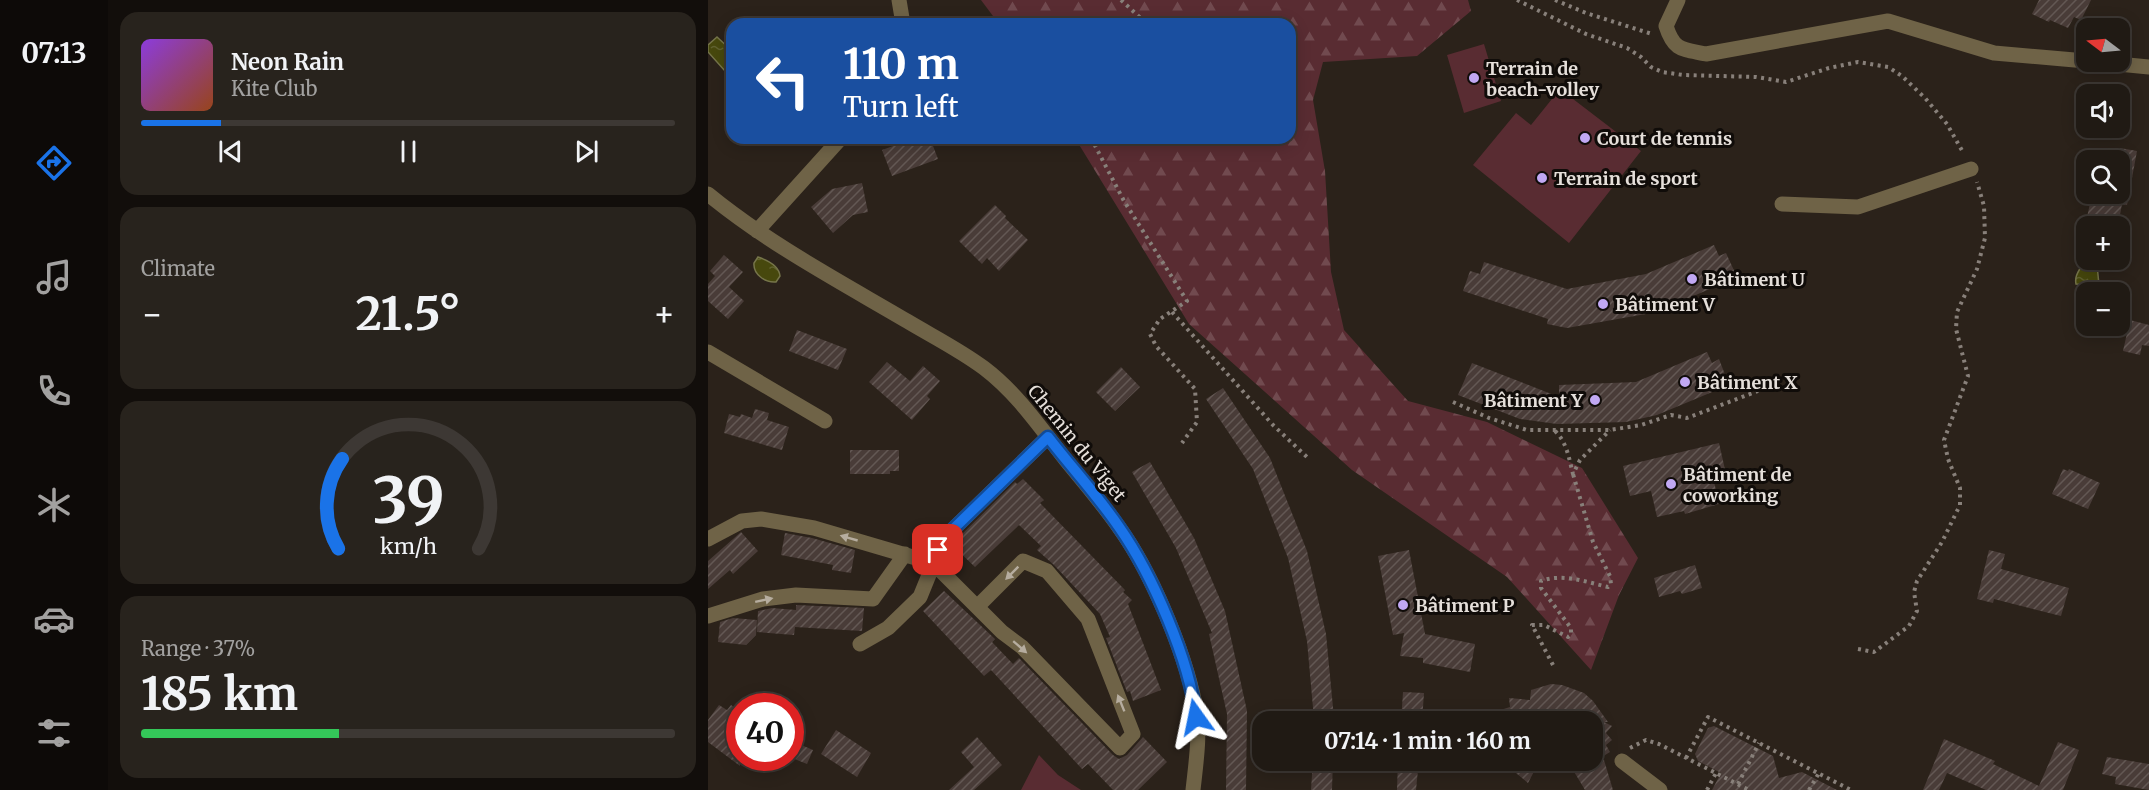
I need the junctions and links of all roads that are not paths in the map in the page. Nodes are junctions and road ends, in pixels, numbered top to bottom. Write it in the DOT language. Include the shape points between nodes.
graph roads {
  1 [pos="899,0"];
  2 [pos="1678,0"];
  3 [pos="902,18"];
  4 [pos="2076,59"];
  5 [pos="2130,66"];
  6 [pos="2149,68"];
  7 [pos="837,144"];
  8 [pos="1971,168"];
  9 [pos="708,194"];
  10 [pos="1782,204"];
  11 [pos="757,231"];
  12 [pos="708,352"];
  13 [pos="825,421"];
  14 [pos="1048,437"];
  15 [pos="708,539"];
  16 [pos="905,554"];
  17 [pos="933,563"];
  18 [pos="977,607"];
  19 [pos="708,616"];
  20 [pos="860,644"];
  21 [pos="1624,755"];
  22 [pos="1193,790"];
  23 [pos="1660,790"];
  1 -- 3 [label="street"];
  2 -- 4 [label="street" via="1666,26 1670,39 1679,49 1706,54 1888,21 1994,53"];
  5 -- 6 [label="street"];
  7 -- 11 [label="street"];
  8 -- 10 [label="street" via="1858,207"];
  9 -- 11 [label="street, Chemin du Viget"];
  11 -- 14 [label="street, Chemin du Viget" via="984,368 1026,408"];
  12 -- 13 [label="street"];
  14 -- 17 [label="street" via="944,538"];
  14 -- 22 [label="street, Chemin du Viget" via="1119,527 1144,568 1173,633 1195,705"];
  16 -- 15 [label="street, one-way" via="814,528 761,519 742,520"];
  16 -- 17 [label="street"];
  19 -- 16 [label="street, one-way" via="763,599 796,595 873,599"];
  17 -- 18 [label="street"];
  17 -- 20 [label="street" via="920,597 888,628"];
  18 -- 18 [label="street, one-way" via="1022,647 1120,748 1133,734 1088,619 1047,571 1023,561"];
  21 -- 23 [label="street"];
}
